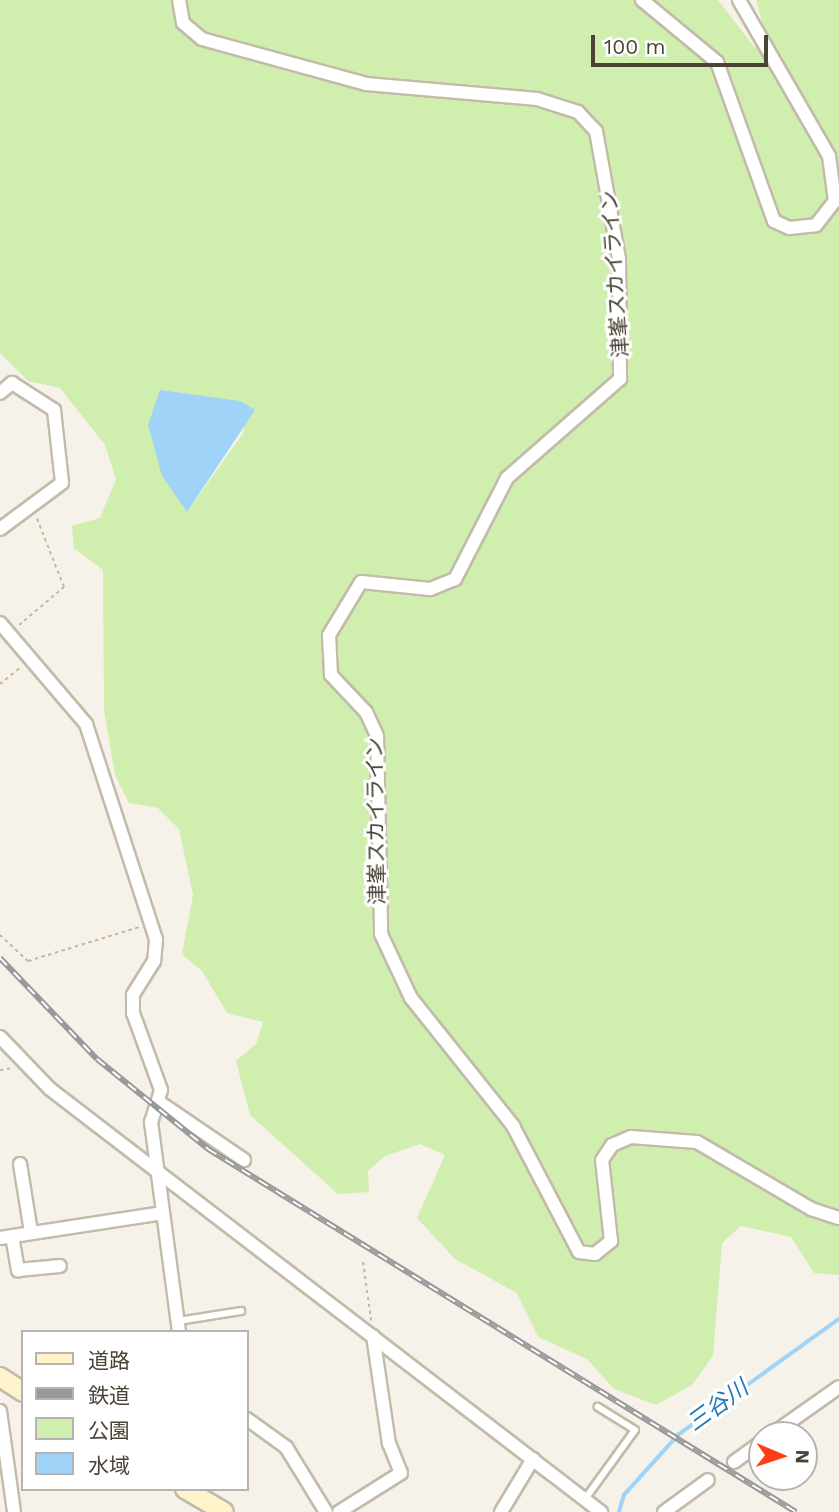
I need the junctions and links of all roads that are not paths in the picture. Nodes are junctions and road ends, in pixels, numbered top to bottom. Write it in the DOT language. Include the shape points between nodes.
graph roads {
  1 [pos="179,0"];
  2 [pos="642,0"];
  3 [pos="739,0"];
  4 [pos="0,393"];
  5 [pos="0,529"];
  6 [pos="4,628"];
  7 [pos="0,1037"];
  8 [pos="159,1102"];
  9 [pos="244,1160"];
  10 [pos="20,1164"];
  11 [pos="157,1170"];
  12 [pos="163,1213"];
  13 [pos="839,1218"];
  14 [pos="31,1232"];
  15 [pos="6,1237"];
  16 [pos="60,1266"];
  17 [pos="241,1311"];
  18 [pos="178,1326"];
  19 [pos="373,1336"];
  20 [pos="0,1377"];
  21 [pos="839,1387"];
  22 [pos="21,1391"];
  23 [pos="598,1407"];
  24 [pos="0,1411"];
  25 [pos="248,1420"];
  26 [pos="791,1421"];
  27 [pos="748,1452"];
  28 [pos="533,1459"];
  29 [pos="734,1462"];
  30 [pos="708,1480"];
  31 [pos="196,1497"];
  32 [pos="585,1499"];
  33 [pos="14,1512"];
  34 [pos="224,1512"];
  35 [pos="326,1512"];
  36 [pos="339,1512"];
  37 [pos="501,1512"];
  38 [pos="601,1512"];
  39 [pos="664,1512"];
  1 -- 13 [label="street, 津峯スカイライン" via="183,23 202,39 366,84 537,99 578,112 596,131 619,259 620,379 507,478 455,579 430,589 360,582 329,635 331,675 366,712 377,736 381,934 411,998 513,1126 579,1252 595,1254 611,1241 602,1160 612,1144 631,1137 697,1142 811,1209"];
  2 -- 3 [label="street" via="717,62 774,221 789,228 816,225 835,201 829,156"];
  4 -- 5 [label="street" via="12,383 47,400 58,419 62,483"];
  6 -- 8 [label="street" via="86,724 103,764 115,827 138,872 147,927 157,948 137,982 133,1013 157,1075"];
  7 -- 11 [label="street" via="50,1090"];
  8 -- 9 [label="street"];
  8 -- 11 [label="street" via="151,1122"];
  10 -- 14 [label="street"];
  11 -- 12 [label="street"];
  11 -- 19 [label="street"];
  12 -- 14 [label="street"];
  12 -- 18 [label="street"];
  14 -- 15 [label="street"];
  15 -- 16 [label="street" via="18,1270"];
  17 -- 18 [label="lane"];
  19 -- 28 [label="street"];
  19 -- 36 [label="street" via="389,1444 401,1473"];
  20 -- 22 [label="main road"];
  21 -- 26 [label="street"];
  23 -- 32 [label="lane" via="635,1430"];
  24 -- 33 [label="street"];
  25 -- 35 [label="street" via="286,1447"];
  27 -- 29 [label="street"];
  28 -- 32 [label="street"];
  28 -- 37 [label="street"];
  30 -- 39 [label="street"];
  31 -- 34 [label="main road"];
  32 -- 38 [label="street"];
}
